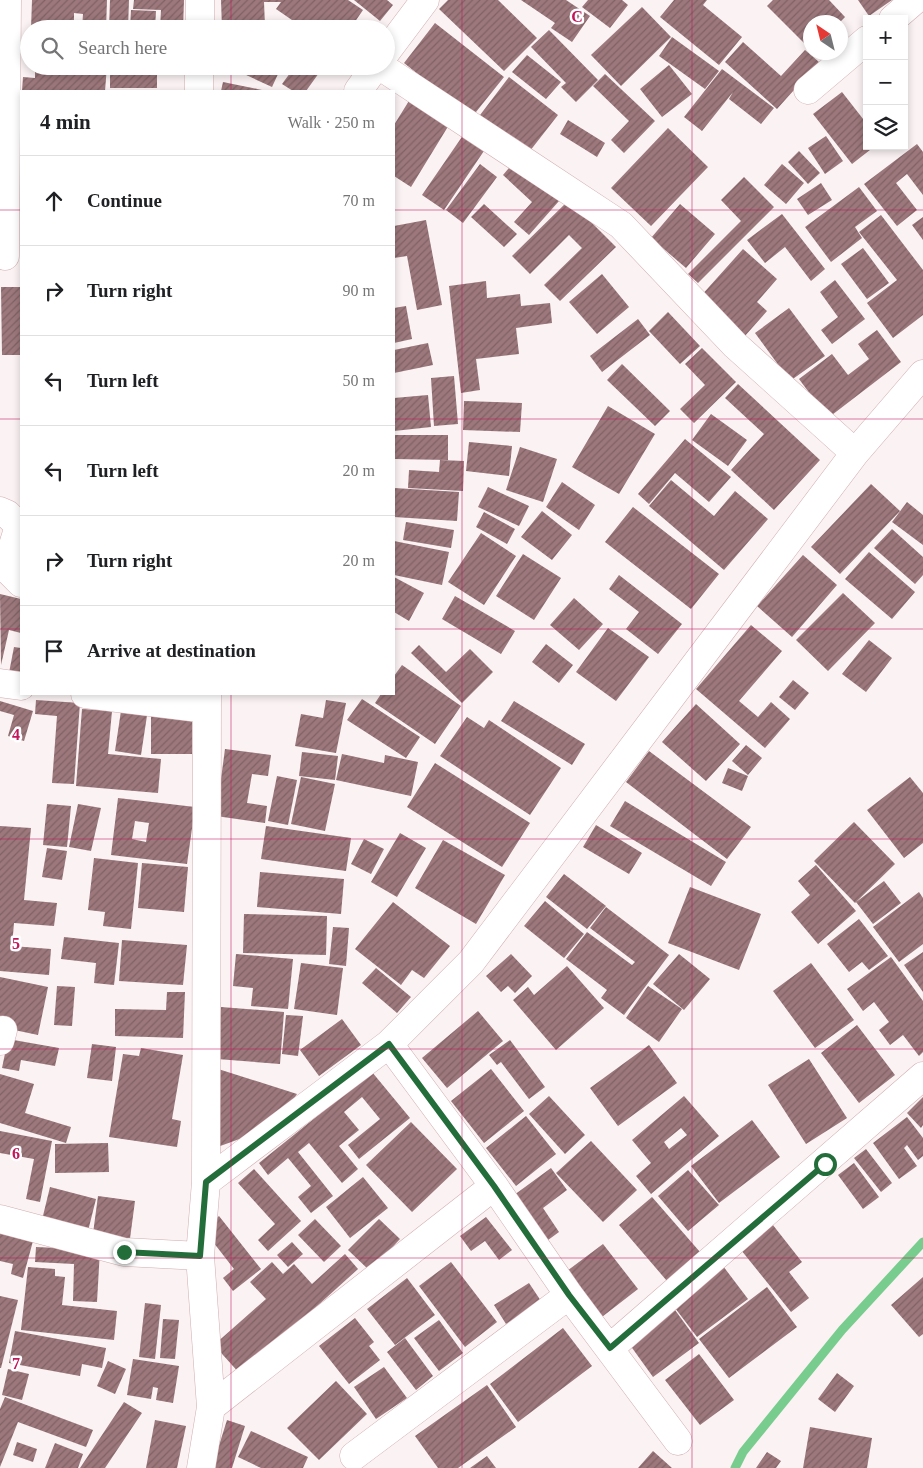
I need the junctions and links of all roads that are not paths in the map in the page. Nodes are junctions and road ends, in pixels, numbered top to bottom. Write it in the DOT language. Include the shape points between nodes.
graph roads {
  1 [pos="7,0"];
  2 [pos="200,0"];
  3 [pos="425,0"];
  4 [pos="915,0"];
  5 [pos="898,15"];
  6 [pos="200,20"];
  7 [pos="395,40"];
  8 [pos="863,43"];
  9 [pos="200,75"];
  10 [pos="370,75"];
  11 [pos="394,75"];
  12 [pos="199,90"];
  13 [pos="359,90"];
  14 [pos="808,90"];
  15 [pos="9,256"];
  16 [pos="923,374"];
  17 [pos="855,454"];
  18 [pos="0,511"];
  19 [pos="20,583"];
  20 [pos="0,683"];
  21 [pos="20,686"];
  22 [pos="100,695"];
  23 [pos="207,702"];
  24 [pos="389,1044"];
  25 [pos="923,1076"];
  26 [pos="206,1182"];
  27 [pos="494,1186"];
  28 [pos="0,1219"];
  29 [pos="200,1256"];
  30 [pos="569,1295"];
  31 [pos="610,1348"];
  32 [pos="211,1407"];
  33 [pos="678,1441"];
  34 [pos="354,1456"];
  35 [pos="201,1468"];
  1 -- 15 [label="street"];
  2 -- 6 [label="street"];
  3 -- 7 [label="street"];
  4 -- 5 [label="street"];
  8 -- 14 [label="street"];
  9 -- 12 [label="street"];
  10 -- 13 [label="street"];
  11 -- 17 [label="street" via="621,225 735,345"];
  16 -- 17 [label="street"];
  17 -- 24 [label="street" via="470,962"];
  18 -- 19 [label="street" via="19,526 6,568"];
  20 -- 21 [label="street"];
  22 -- 23 [label="street"];
  23 -- 26 [label="street"];
  24 -- 26 [label="street"];
  24 -- 27 [label="street"];
  25 -- 31 [label="street"];
  26 -- 29 [label="street"];
  27 -- 30 [label="street"];
  27 -- 32 [label="street"];
  28 -- 29 [label="street" via="124,1252"];
  29 -- 32 [label="street"];
  30 -- 31 [label="street"];
  30 -- 34 [label="street"];
  31 -- 33 [label="street"];
  32 -- 35 [label="street"];
}
